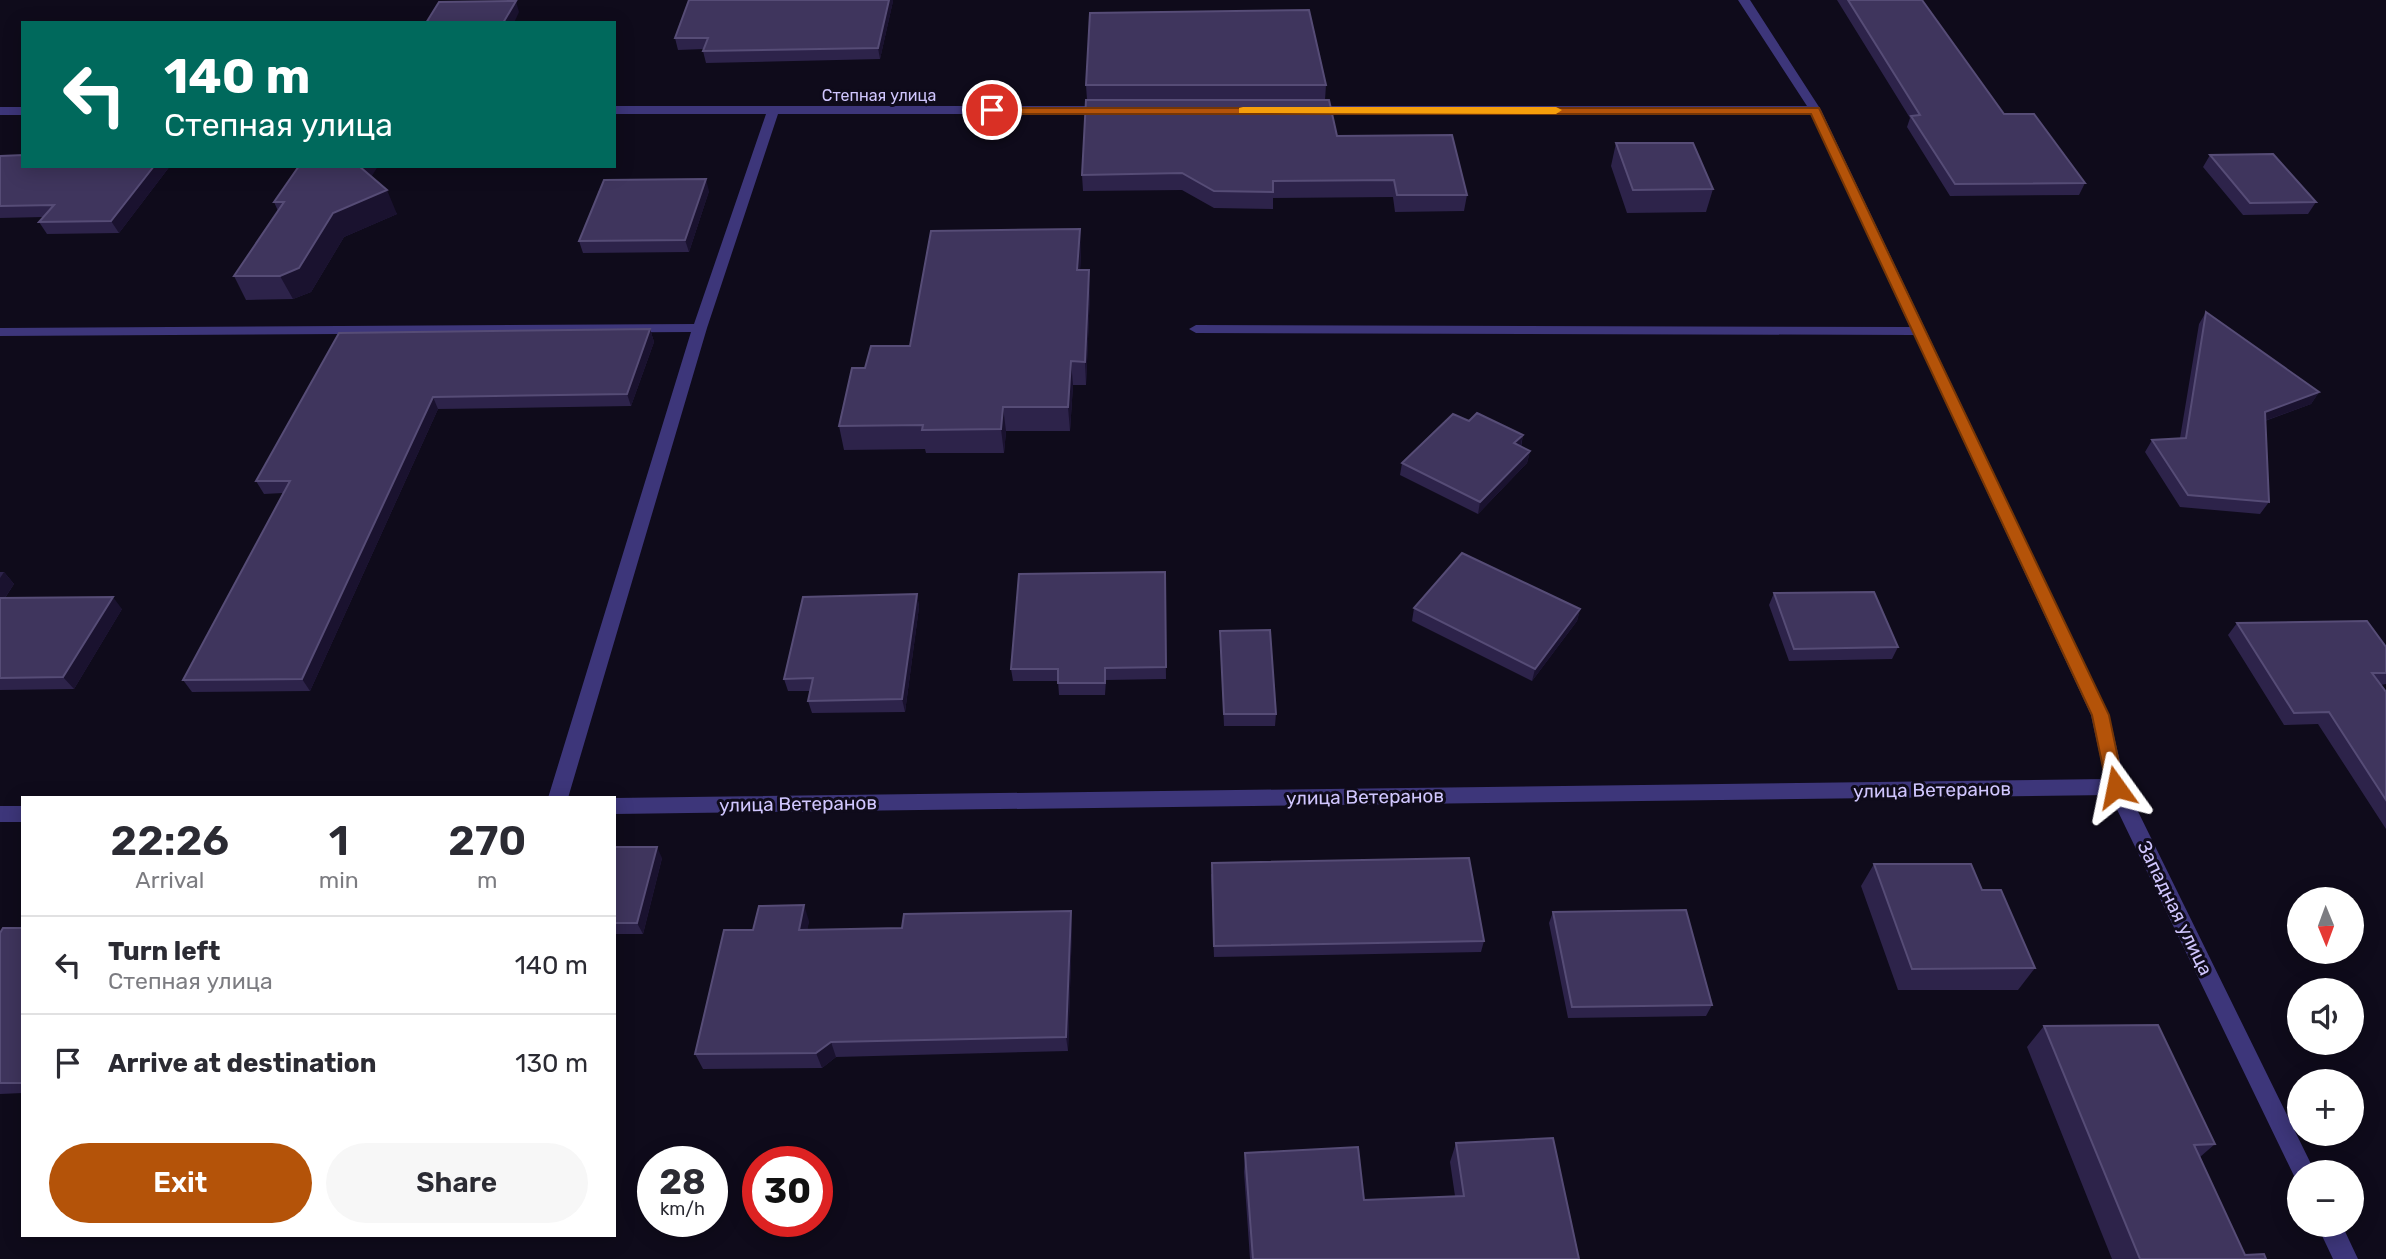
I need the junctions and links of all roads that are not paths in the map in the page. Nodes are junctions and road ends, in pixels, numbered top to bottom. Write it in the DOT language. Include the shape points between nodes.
graph roads {
  1 [pos="1744,0"];
  2 [pos="616,110"];
  3 [pos="773,110"];
  4 [pos="1120,110"];
  5 [pos="1287,110"];
  6 [pos="1815,110"];
  7 [pos="0,111"];
  8 [pos="21,111"];
  9 [pos="700,328"];
  10 [pos="1196,329"];
  11 [pos="0,331"];
  12 [pos="1919,331"];
  13 [pos="2116,787"];
  14 [pos="559,796"];
  15 [pos="616,806"];
  16 [pos="0,814"];
  17 [pos="21,814"];
  18 [pos="2298,1160"];
  19 [pos="2335,1237"];
  20 [pos="2346,1259"];
  1 -- 6 [label="street, Западная улица"];
  2 -- 3 [label="street, Степная улица"];
  3 -- 4 [label="street, Степная улица"];
  3 -- 9 [label="street"];
  5 -- 6 [label="street"];
  6 -- 12 [label="street, Западная улица"];
  7 -- 8 [label="street"];
  9 -- 11 [label="street"];
  9 -- 14 [label="street"];
  10 -- 12 [label="street"];
  12 -- 13 [label="street, Западная улица" via="2101,715"];
  13 -- 15 [label="street, улица Ветеранов"];
  13 -- 18 [label="street, Западная улица"];
  16 -- 17 [label="street"];
  19 -- 20 [label="street"];
}
